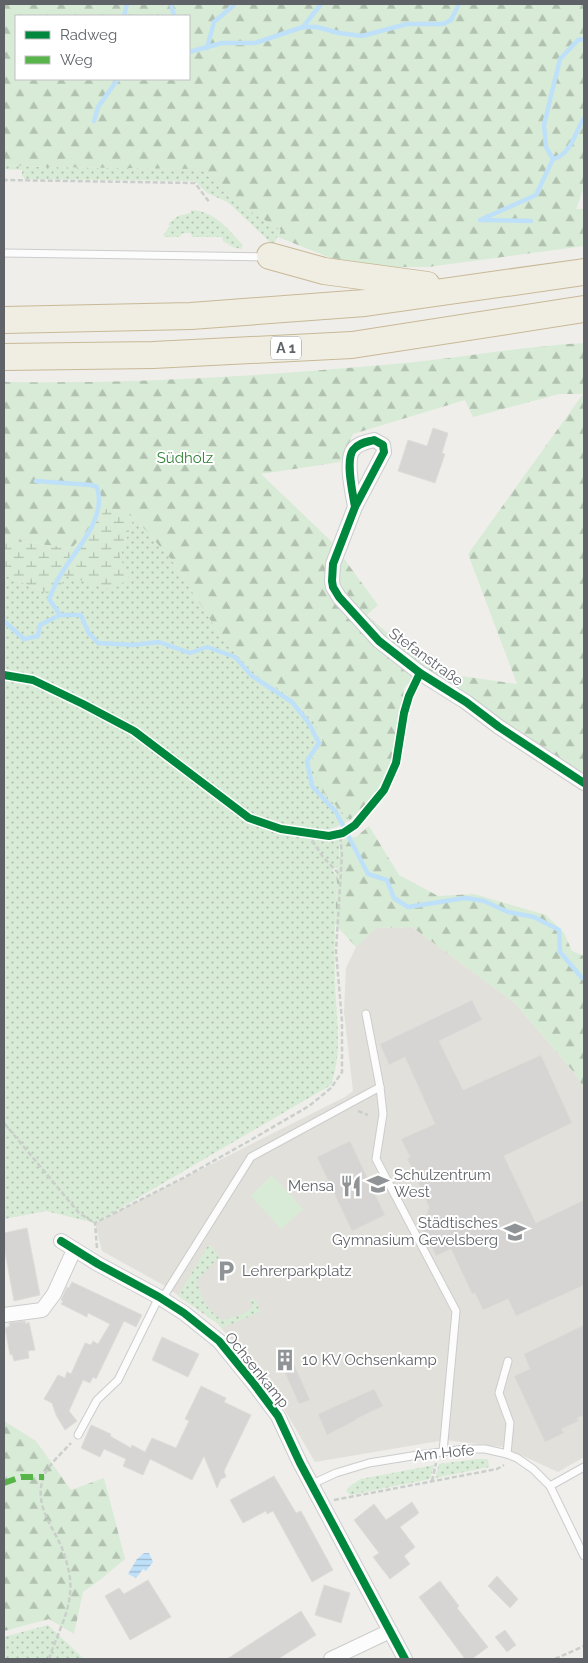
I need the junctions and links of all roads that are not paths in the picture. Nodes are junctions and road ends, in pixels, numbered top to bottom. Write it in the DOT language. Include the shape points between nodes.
graph roads {
  1 [pos="4,254"];
  2 [pos="270,256"];
  3 [pos="584,272"];
  4 [pos="465,289"];
  5 [pos="584,309"];
  6 [pos="533,317"];
  7 [pos="4,320"];
  8 [pos="584,326"];
  9 [pos="4,358"];
  10 [pos="355,508"];
  11 [pos="584,783"];
  12 [pos="366,1014"];
  13 [pos="380,1087"];
  14 [pos="61,1241"];
  15 [pos="74,1250"];
  16 [pos="160,1298"];
  17 [pos="4,1315"];
  18 [pos="508,1361"];
  19 [pos="78,1434"];
  20 [pos="441,1452"];
  21 [pos="507,1454"];
  22 [pos="584,1466"];
  23 [pos="312,1484"];
  24 [pos="550,1486"];
  25 [pos="584,1556"];
  26 [pos="390,1631"];
  27 [pos="331,1659"];
  28 [pos="404,1659"];
  1 -- 2 [label="lane"];
  2 -- 4 [label="highway" via="324,271"];
  3 -- 4 [label="highway"];
  4 -- 7 [label="highway" via="365,303 191,316"];
  5 -- 6 [label="highway, A 1"];
  6 -- 8 [label="highway"];
  6 -- 9 [label="highway, A 1" via="352,345 153,355"];
  10 -- 11 [label="street, Stefanstraße" via="333,564 333,587 338,597 379,641 420,673"];
  12 -- 13 [label="lane"];
  13 -- 16 [label="lane" via="251,1157"];
  13 -- 20 [label="lane" via="383,1114 376,1159 456,1311"];
  14 -- 15 [label="street, Ochsenkamp"];
  15 -- 16 [label="street, Ochsenkamp"];
  15 -- 17 [label="street" via="54,1294 42,1310"];
  16 -- 19 [label="lane" via="118,1380 97,1400"];
  16 -- 23 [label="street, Ochsenkamp" via="219,1341 278,1416"];
  18 -- 21 [label="lane" via="499,1393 510,1423"];
  20 -- 21 [label="lane, Am Hofe" via="465,1448"];
  20 -- 23 [label="lane, Am Hofe" via="369,1464"];
  21 -- 24 [label="lane, Am Hofe" via="533,1469"];
  22 -- 24 [label="lane"];
  23 -- 26 [label="street, Ochsenkamp"];
  24 -- 25 [label="lane, Am Hofe"];
  26 -- 27 [label="street"];
  26 -- 28 [label="street, Ochsenkamp"];
}
